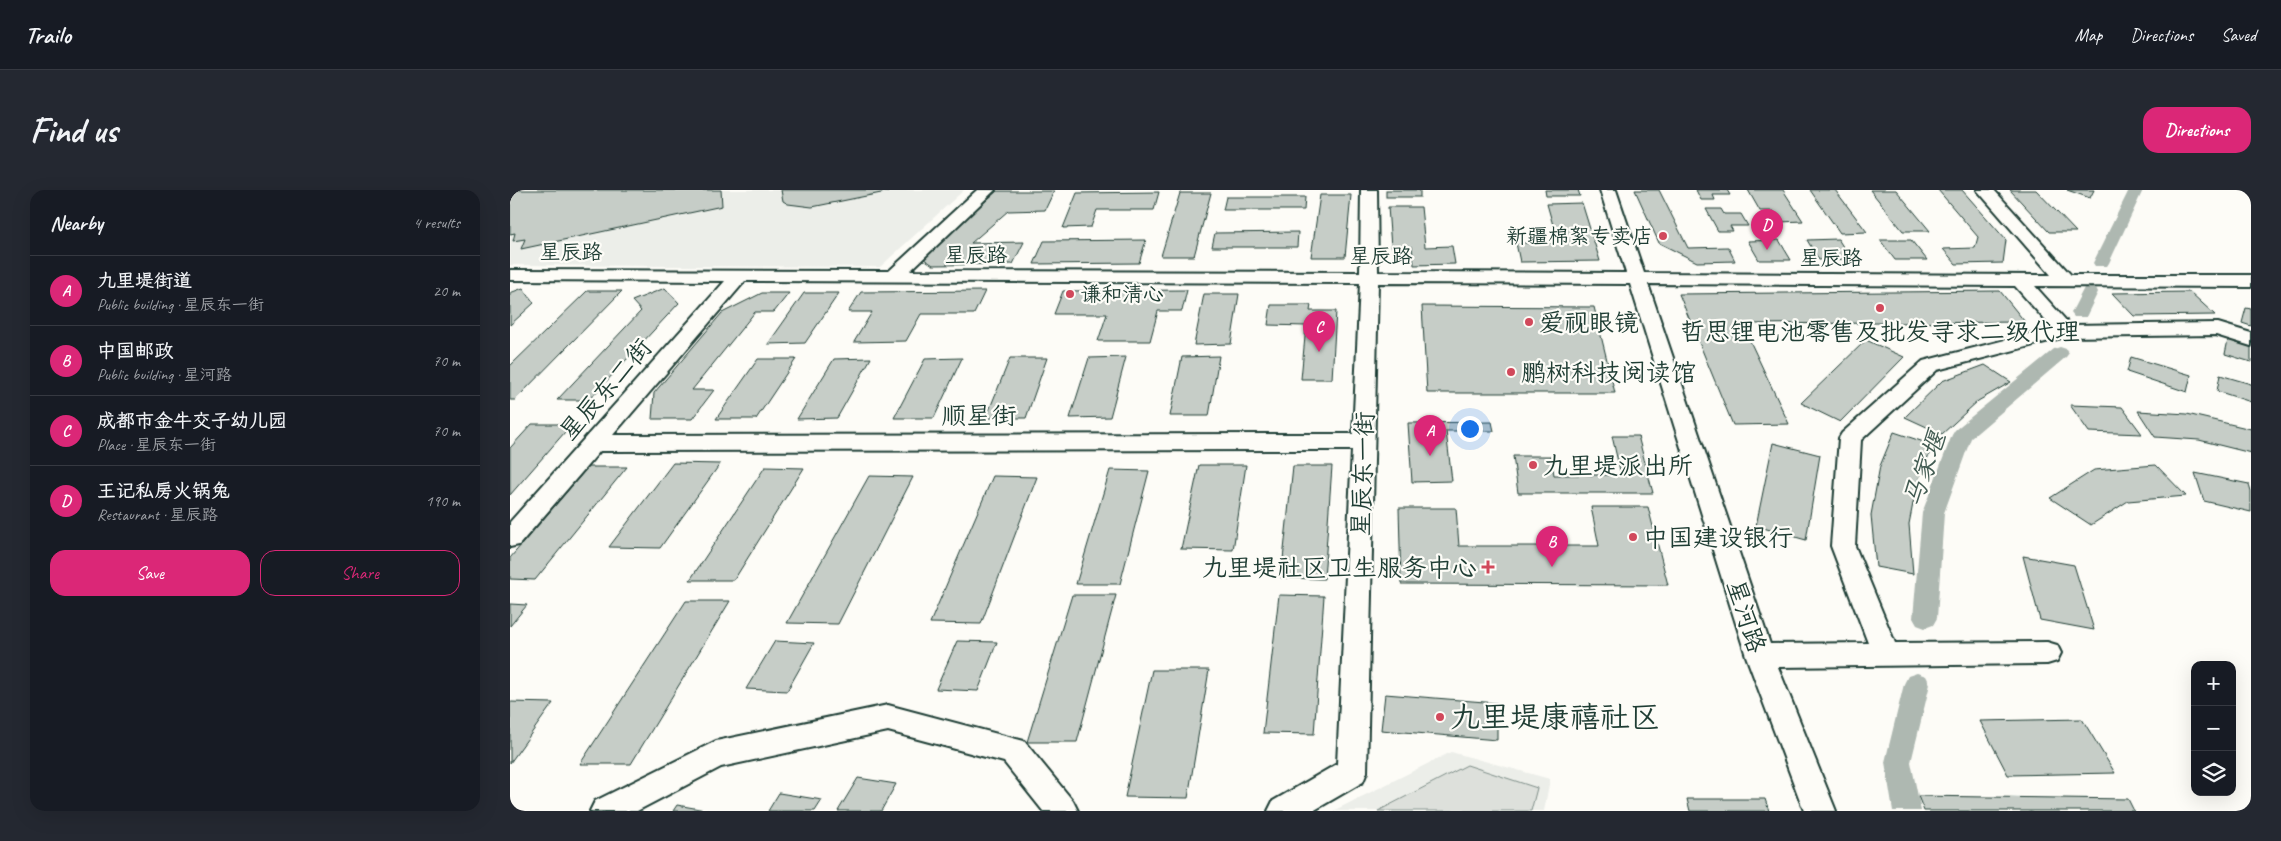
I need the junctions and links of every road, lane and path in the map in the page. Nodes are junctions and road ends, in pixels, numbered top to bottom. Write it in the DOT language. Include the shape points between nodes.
graph roads {
  1 [pos="987,190"];
  2 [pos="1368,190"];
  3 [pos="1608,190"];
  4 [pos="1985,190"];
  5 [pos="510,274"];
  6 [pos="740,276"];
  7 [pos="893,277"];
  8 [pos="1368,278"];
  9 [pos="1636,279"];
  10 [pos="2021,281"];
  11 [pos="2067,281"];
  12 [pos="2251,281"];
  13 [pos="2065,331"];
  14 [pos="2251,340"];
  15 [pos="1363,442"];
  16 [pos="595,443"];
  17 [pos="510,538"];
  18 [pos="2047,653"];
  19 [pos="1886,654"];
  20 [pos="1760,656"];
  21 [pos="606,811"];
  22 [pos="1062,811"];
  23 [pos="1284,811"];
  24 [pos="1820,811"];
  1 -- 7 [label="street"];
  2 -- 8 [label="street, 星辰东一街"];
  3 -- 9 [label="street, 星河路"];
  4 -- 11 [label="street"];
  5 -- 6 [label="street, 星辰路"];
  6 -- 7 [label="street, 星辰路"];
  6 -- 16 [label="street, 星辰东二街"];
  7 -- 8 [label="street, 星辰路"];
  8 -- 9 [label="street, 星辰路"];
  8 -- 15 [label="street, 星辰东一街"];
  9 -- 10 [label="street, 星辰路"];
  9 -- 20 [label="street, 星河路"];
  10 -- 11 [label="street, 星辰路"];
  10 -- 13 [label="street"];
  11 -- 12 [label="street, 星辰路"];
  13 -- 14 [label="street" via="2218,329"];
  13 -- 19 [label="street" via="1930,365 1850,438 1843,546"];
  15 -- 16 [label="street, 顺星街"];
  15 -- 23 [label="street, 星辰东一街" via="1352,772"];
  16 -- 17 [label="street, 星辰东二街"];
  18 -- 19 [label="street"];
  19 -- 20 [label="street"];
  20 -- 24 [label="street, 星河路"];
  21 -- 22 [label="street" via="716,755 888,718 1013,751"];
}
